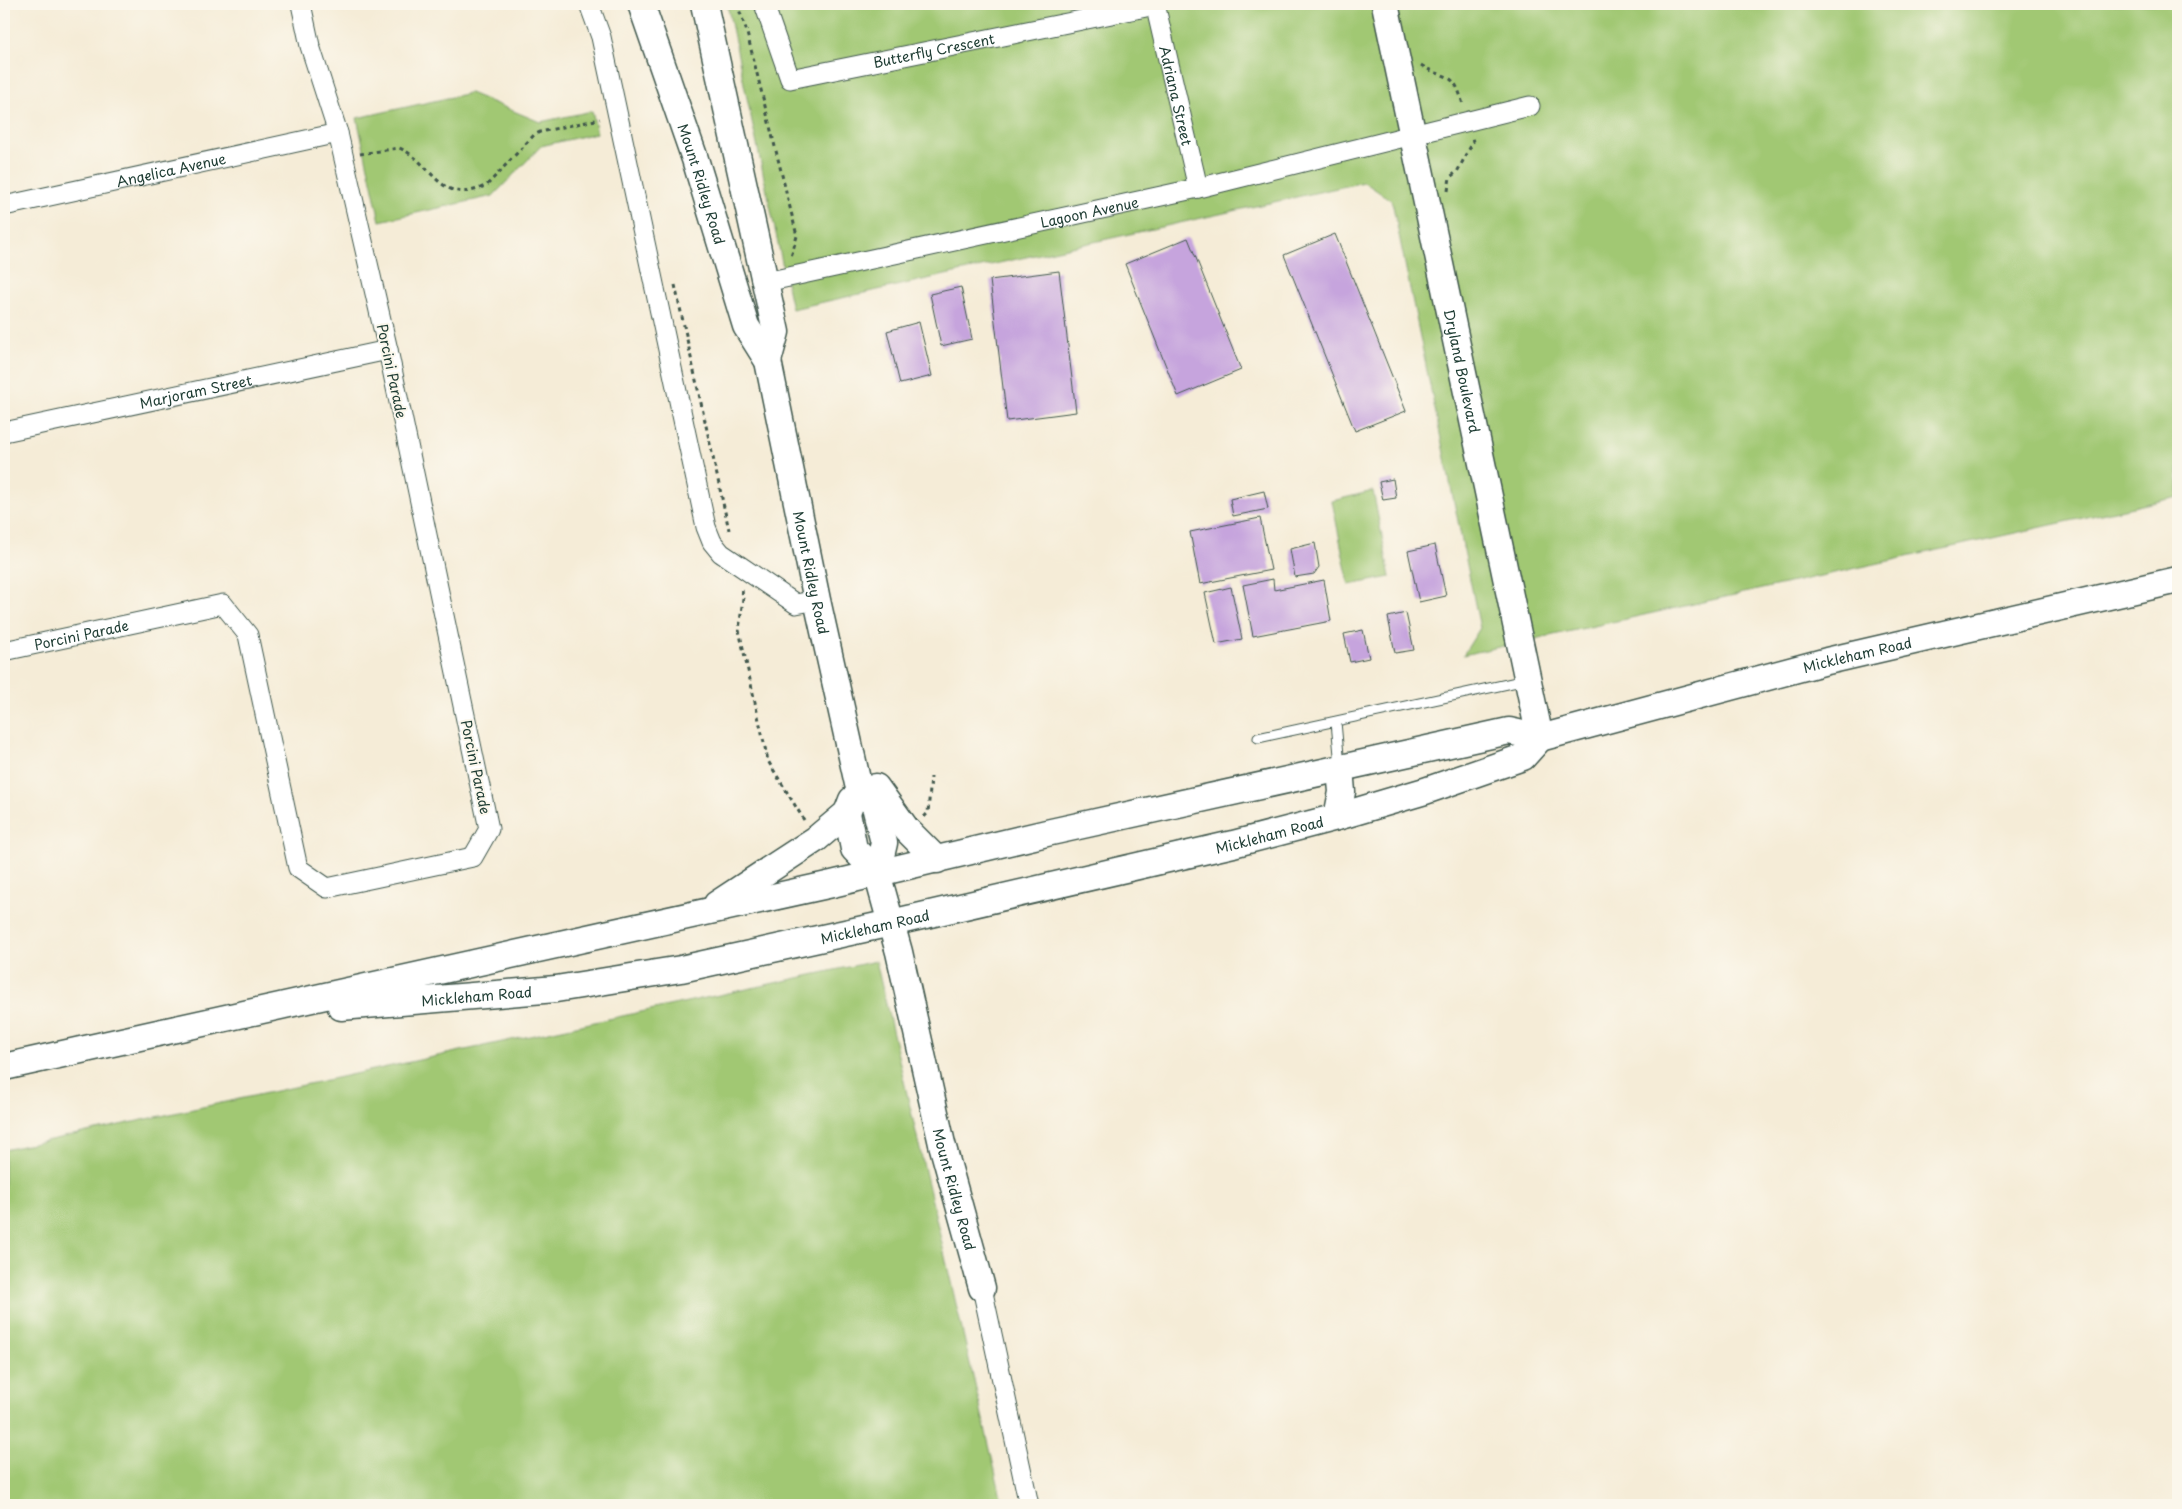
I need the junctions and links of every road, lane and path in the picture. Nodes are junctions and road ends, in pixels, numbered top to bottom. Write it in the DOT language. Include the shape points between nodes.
graph roads {
  1 [pos="302,4"];
  2 [pos="589,4"];
  3 [pos="640,4"];
  4 [pos="704,4"];
  5 [pos="737,4"];
  6 [pos="764,4"];
  7 [pos="1156,4"];
  8 [pos="1385,4"];
  9 [pos="1530,106"];
  10 [pos="617,115"];
  11 [pos="338,133"];
  12 [pos="1413,136"];
  13 [pos="344,157"];
  14 [pos="1198,188"];
  15 [pos="4,206"];
  16 [pos="775,280"];
  17 [pos="675,284"];
  18 [pos="388,350"];
  19 [pos="768,361"];
  20 [pos="4,432"];
  21 [pos="736,563"];
  22 [pos="2178,580"];
  23 [pos="817,600"];
  24 [pos="4,651"];
  25 [pos="1526,680"];
  26 [pos="1336,722"];
  27 [pos="1258,738"];
  28 [pos="1540,738"];
  29 [pos="852,757"];
  30 [pos="1340,769"];
  31 [pos="858,784"];
  32 [pos="847,813"];
  33 [pos="1337,817"];
  34 [pos="816,839"];
  35 [pos="937,860"];
  36 [pos="877,873"];
  37 [pos="704,912"];
  38 [pos="891,922"];
  39 [pos="189,1026"];
  40 [pos="4,1066"];
  41 [pos="982,1288"];
  42 [pos="1029,1505"];
  1 -- 11 [label="street, Porcini Parade" via="310,46"];
  2 -- 10 [label="street" via="601,37"];
  3 -- 19 [label="main road, Mount Ridley Road" via="695,159 746,326"];
  4 -- 16 [label="main road, Mount Ridley Road"];
  5 -- 16 [label="path" via="746,29 796,236"];
  6 -- 7 [label="street, Butterfly Crescent" via="790,79"];
  7 -- 14 [label="street, Adriana Street"];
  8 -- 12 [label="main road, Dryland Boulevard"];
  9 -- 12 [label="street, Lagoon Avenue"];
  10 -- 13 [label="path" via="534,135 487,185 477,190 461,191 444,186 415,158 399,148"];
  10 -- 21 [label="street" via="706,527 721,553"];
  11 -- 13 [label="street, Porcini Parade"];
  11 -- 15 [label="street, Angelica Avenue"];
  12 -- 14 [label="street, Lagoon Avenue"];
  12 -- 25 [label="main road, Dryland Boulevard"];
  13 -- 18 [label="street, Porcini Parade"];
  14 -- 16 [label="street, Lagoon Avenue"];
  16 -- 19 [label="main road, Mount Ridley Road" via="776,332"];
  17 -- 21 [label="path"];
  18 -- 20 [label="street, Marjoram Street"];
  18 -- 24 [label="street, Porcini Parade" via="489,828 473,858 326,888 298,868 248,635 224,604"];
  19 -- 23 [label="main road, Mount Ridley Road"];
  21 -- 23 [label="street" via="796,604"];
  21 -- 34 [label="path" via="743,598 739,630 768,762"];
  22 -- 28 [label="main road, Mickleham Road" via="1827,661"];
  23 -- 29 [label="main road, Mount Ridley Road"];
  25 -- 26 [label="lane"];
  25 -- 28 [label="main road, Dryland Boulevard"];
  26 -- 27 [label="lane"];
  26 -- 30 [label="lane"];
  28 -- 30 [label="main road, Mickleham Road" via="1509,731"];
  28 -- 33 [label="main road, Mickleham Road" via="1523,757"];
  29 -- 31 [label="main road, Mount Ridley Road"];
  29 -- 35 [label="main road" via="908,830"];
  30 -- 33 [label="main road" via="1342,792"];
  30 -- 35 [label="main road, Mickleham Road"];
  31 -- 32 [label="main road"];
  31 -- 36 [label="main road, Mount Ridley Road" via="875,806 884,844"];
  32 -- 34 [label="main road"];
  32 -- 36 [label="main road, Mount Ridley Road" via="854,849"];
  33 -- 38 [label="main road, Mickleham Road"];
  34 -- 37 [label="main road"];
  35 -- 36 [label="main road, Mickleham Road"];
  36 -- 37 [label="main road, Mickleham Road"];
  36 -- 38 [label="main road, Mount Ridley Road"];
  37 -- 39 [label="main road, Mickleham Road"];
  38 -- 39 [label="main road, Mickleham Road" via="681,969 556,989 360,1005"];
  38 -- 41 [label="main road, Mount Ridley Road" via="942,1144"];
  39 -- 40 [label="main road, Mickleham Road"];
  41 -- 42 [label="street, Mount Ridley Road"];
}
